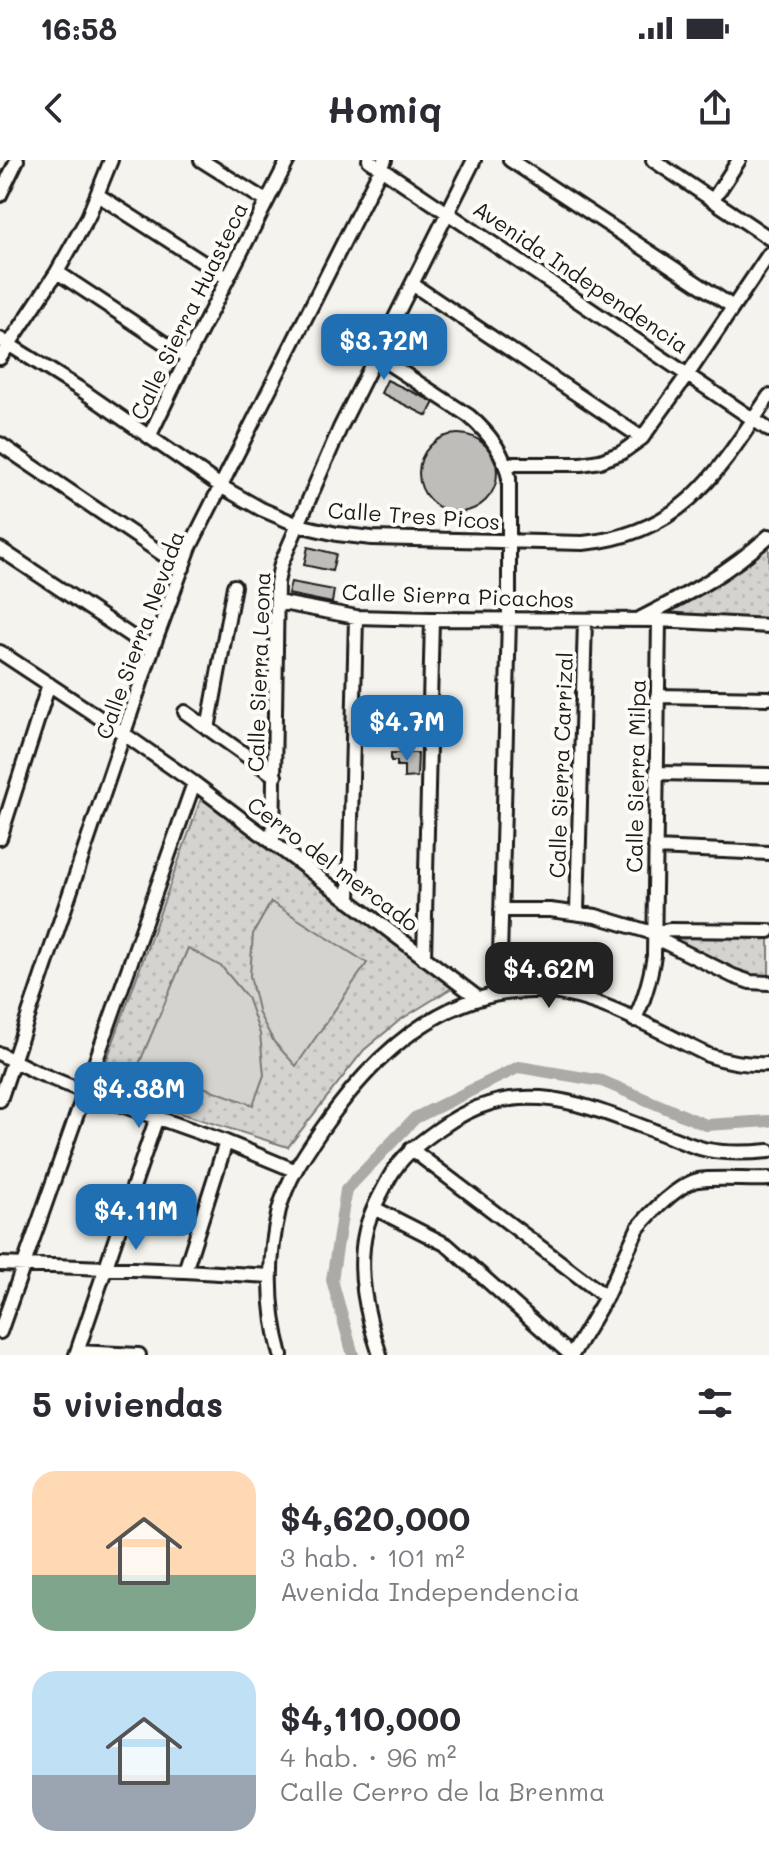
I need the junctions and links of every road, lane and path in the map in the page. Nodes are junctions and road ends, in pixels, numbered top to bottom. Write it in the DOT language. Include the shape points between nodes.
graph roads {
  1 [pos="17,160"];
  2 [pos="111,160"];
  3 [pos="201,160"];
  4 [pos="288,160"];
  5 [pos="369,160"];
  6 [pos="474,160"];
  7 [pos="510,160"];
  8 [pos="653,160"];
  9 [pos="739,160"];
  10 [pos="383,164"];
  11 [pos="0,195"];
  12 [pos="98,195"];
  13 [pos="713,200"];
  14 [pos="266,201"];
  15 [pos="448,212"];
  16 [pos="769,238"];
  17 [pos="769,254"];
  18 [pos="57,272"];
  19 [pos="227,278"];
  20 [pos="412,284"];
  21 [pos="733,307"];
  22 [pos="4,341"];
  23 [pos="377,356"];
  24 [pos="0,358"];
  25 [pos="187,358"];
  26 [pos="688,374"];
  27 [pos="769,396"];
  28 [pos="754,419"];
  29 [pos="769,430"];
  30 [pos="149,437"];
  31 [pos="642,438"];
  32 [pos="0,444"];
  33 [pos="506,464"];
  34 [pos="222,487"];
  35 [pos="298,525"];
  36 [pos="769,536"];
  37 [pos="509,542"];
  38 [pos="0,549"];
  39 [pos="183,568"];
  40 [pos="234,586"];
  41 [pos="277,602"];
  42 [pos="356,617"];
  43 [pos="432,619"];
  44 [pos="509,619"];
  45 [pos="585,620"];
  46 [pos="639,620"];
  47 [pos="659,620"];
  48 [pos="769,626"];
  49 [pos="152,650"];
  50 [pos="0,652"];
  51 [pos="49,684"];
  52 [pos="657,696"];
  53 [pos="769,698"];
  54 [pos="185,712"];
  55 [pos="208,729"];
  56 [pos="124,734"];
  57 [pos="656,773"];
  58 [pos="769,775"];
  59 [pos="275,776"];
  60 [pos="194,783"];
  61 [pos="0,838"];
  62 [pos="273,844"];
  63 [pos="655,848"];
  64 [pos="769,853"];
  65 [pos="349,901"];
  66 [pos="501,910"];
  67 [pos="577,912"];
  68 [pos="769,931"];
  69 [pos="653,933"];
  70 [pos="424,958"];
  71 [pos="769,983"];
  72 [pos="499,994"];
  73 [pos="478,998"];
  74 [pos="634,1020"];
  75 [pos="0,1054"];
  76 [pos="13,1060"];
  77 [pos="769,1064"];
  78 [pos="85,1092"];
  79 [pos="0,1100"];
  80 [pos="157,1117"];
  81 [pos="226,1142"];
  82 [pos="411,1149"];
  83 [pos="769,1151"];
  84 [pos="294,1170"];
  85 [pos="769,1179"];
  86 [pos="374,1208"];
  87 [pos="0,1264"];
  88 [pos="24,1265"];
  89 [pos="106,1269"];
  90 [pos="185,1271"];
  91 [pos="271,1276"];
  92 [pos="606,1297"];
  93 [pos="0,1332"];
  94 [pos="77,1354"];
  95 [pos="139,1355"];
  96 [pos="281,1355"];
  97 [pos="380,1355"];
  98 [pos="572,1355"];
  1 -- 11 [label="street"];
  2 -- 12 [label="street"];
  3 -- 14 [label="street"];
  4 -- 14 [label="street, Calle Sierra Huasteca"];
  5 -- 10 [label="street, Avenida Independencia"];
  6 -- 15 [label="street, Calle Sierra Leona"];
  7 -- 21 [label="street"];
  8 -- 13 [label="street"];
  9 -- 13 [label="street"];
  10 -- 15 [label="street, Avenida Independencia"];
  10 -- 34 [label="street, Calle Sierra Nevada"];
  12 -- 18 [label="street"];
  12 -- 19 [label="street"];
  13 -- 16 [label="street"];
  14 -- 19 [label="street, Calle Sierra Huasteca"];
  15 -- 20 [label="street, Calle Sierra Leona"];
  15 -- 26 [label="street, Avenida Independencia"];
  17 -- 21 [label="street"];
  18 -- 22 [label="street"];
  18 -- 25 [label="street"];
  19 -- 25 [label="street, Calle Sierra Huasteca"];
  20 -- 23 [label="street, Calle Sierra Leona"];
  20 -- 31 [label="street"];
  21 -- 26 [label="street"];
  22 -- 24 [label="street"];
  22 -- 30 [label="street, Calle Tres Picos"];
  23 -- 33 [label="street" via="480,425"];
  23 -- 35 [label="street, Calle Sierra Leona"];
  25 -- 30 [label="street, Calle Sierra Huasteca"];
  26 -- 28 [label="street, Avenida Independencia"];
  26 -- 31 [label="street"];
  27 -- 28 [label="street, Calle Tres Picos"];
  28 -- 29 [label="street, Avenida Independencia"];
  28 -- 37 [label="street, Calle Tres Picos" via="706,484 639,532 583,543"];
  30 -- 34 [label="street, Calle Tres Picos"];
  31 -- 33 [label="street" via="600,461"];
  32 -- 39 [label="street"];
  33 -- 37 [label="street"];
  34 -- 35 [label="street, Calle Tres Picos"];
  34 -- 39 [label="street, Calle Sierra Nevada"];
  35 -- 37 [label="street, Calle Tres Picos" via="372,538"];
  35 -- 41 [label="street, Calle Sierra Leona" via="281,564"];
  36 -- 46 [label="street, Calle Sierra Picachos" via="718,577"];
  37 -- 44 [label="street"];
  38 -- 49 [label="street"];
  39 -- 49 [label="street, Calle Sierra Nevada"];
  40 -- 55 [label="street"];
  41 -- 42 [label="street, Calle Sierra Picachos"];
  41 -- 59 [label="street, Calle Sierra Leona"];
  42 -- 43 [label="street, Calle Sierra Picachos"];
  42 -- 65 [label="street"];
  43 -- 44 [label="street, Calle Sierra Picachos"];
  43 -- 70 [label="street"];
  44 -- 45 [label="street, Calle Sierra Picachos"];
  44 -- 66 [label="street"];
  45 -- 46 [label="street, Calle Sierra Picachos"];
  45 -- 67 [label="street, Calle Sierra Carrizal"];
  46 -- 47 [label="street, Calle Sierra Picachos"];
  47 -- 48 [label="street, Calle Sierra Picachos"];
  47 -- 52 [label="street, Calle Sierra Milpa"];
  49 -- 56 [label="street, Calle Sierra Nevada"];
  50 -- 51 [label="street, Cerro del mercado"];
  51 -- 56 [label="street, Cerro del mercado"];
  51 -- 61 [label="street"];
  52 -- 53 [label="street"];
  52 -- 57 [label="street, Calle Sierra Milpa"];
  54 -- 55 [label="street"];
  55 -- 59 [label="street"];
  56 -- 60 [label="street, Cerro del mercado"];
  56 -- 76 [label="street, Calle Sierra Nevada"];
  57 -- 58 [label="street"];
  57 -- 63 [label="street, Calle Sierra Milpa"];
  59 -- 62 [label="street, Calle Sierra Leona"];
  60 -- 62 [label="street, Cerro del mercado"];
  60 -- 78 [label="street"];
  62 -- 65 [label="street, Cerro del mercado"];
  63 -- 64 [label="street"];
  63 -- 69 [label="street, Calle Sierra Milpa"];
  65 -- 70 [label="street, Cerro del mercado"];
  66 -- 67 [label="street"];
  66 -- 72 [label="street"];
  67 -- 69 [label="street"];
  68 -- 69 [label="street"];
  69 -- 71 [label="street" via="733,976"];
  69 -- 74 [label="street, Calle Sierra Milpa" via="649,981"];
  70 -- 73 [label="street, Cerro del mercado"];
  72 -- 73 [label="street"];
  72 -- 74 [label="street" via="566,994"];
  73 -- 84 [label="street" via="434,1018 390,1048 338,1105"];
  74 -- 77 [label="street" via="720,1059"];
  75 -- 76 [label="street"];
  76 -- 78 [label="street"];
  76 -- 79 [label="street, Calle Sierra Nevada"];
  78 -- 80 [label="street"];
  78 -- 88 [label="street"];
  80 -- 81 [label="street"];
  80 -- 89 [label="street"];
  81 -- 84 [label="street"];
  81 -- 90 [label="street"];
  82 -- 83 [label="street" via="479,1108 501,1100 542,1097 600,1110 706,1149"];
  82 -- 86 [label="street"];
  82 -- 92 [label="street"];
  84 -- 91 [label="street" via="279,1209"];
  85 -- 92 [label="street" via="698,1180 685,1185 638,1228"];
  86 -- 97 [label="street" via="366,1227 363,1278"];
  86 -- 98 [label="street" via="447,1245"];
  87 -- 88 [label="street"];
  88 -- 89 [label="street"];
  88 -- 93 [label="street"];
  89 -- 90 [label="street"];
  89 -- 94 [label="street"];
  90 -- 91 [label="street"];
  91 -- 96 [label="street" via="272,1317"];
  92 -- 98 [label="street"];
  94 -- 95 [label="street"];
}
